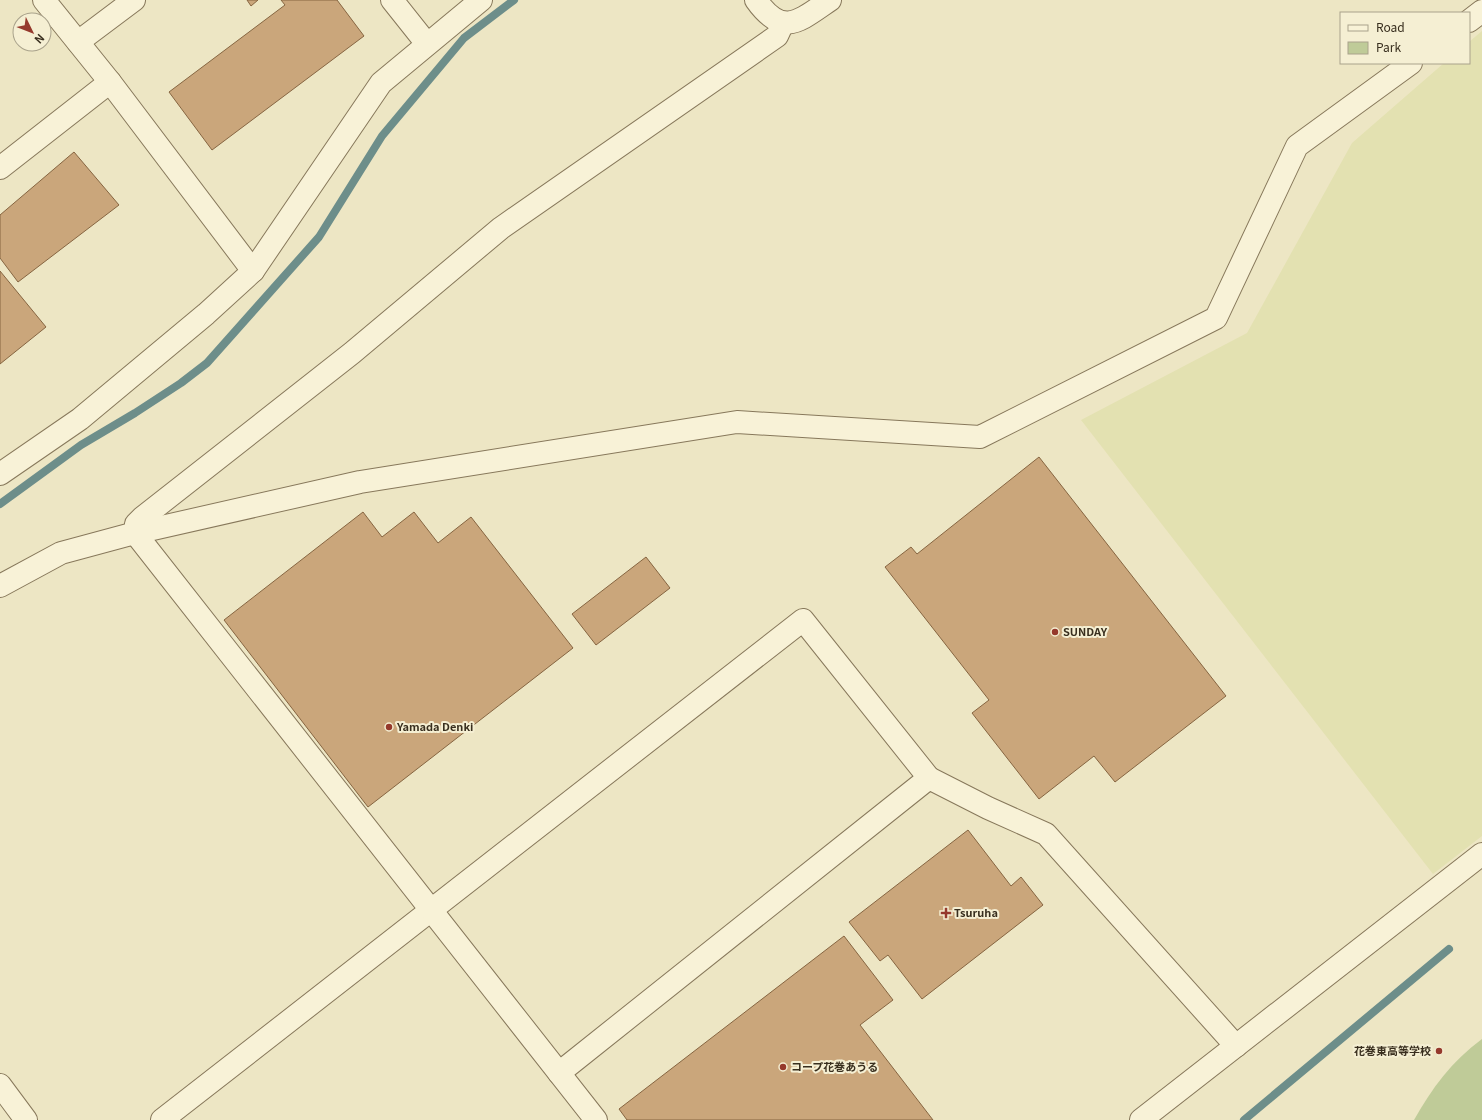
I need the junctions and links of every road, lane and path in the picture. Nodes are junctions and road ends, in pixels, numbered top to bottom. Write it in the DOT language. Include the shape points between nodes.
graph roads {
  1 [pos="44,0"];
  2 [pos="134,0"];
  3 [pos="392,0"];
  4 [pos="481,0"];
  5 [pos="756,0"];
  6 [pos="830,0"];
  7 [pos="1482,12"];
  8 [pos="1470,20"];
  9 [pos="783,23"];
  10 [pos="78,42"];
  11 [pos="427,44"];
  12 [pos="1410,64"];
  13 [pos="110,82"];
  14 [pos="0,168"];
  15 [pos="253,272"];
  16 [pos="0,474"];
  17 [pos="135,533"];
  18 [pos="0,586"];
  19 [pos="929,778"];
  20 [pos="1482,854"];
  21 [pos="431,910"];
  22 [pos="1236,1046"];
  23 [pos="559,1073"];
  24 [pos="0,1085"];
  25 [pos="26,1120"];
  26 [pos="162,1120"];
  27 [pos="596,1120"];
  28 [pos="1141,1120"];
  1 -- 10 [label="street"];
  2 -- 10 [label="street"];
  3 -- 11 [label="street"];
  4 -- 11 [label="street"];
  5 -- 9 [label="street" via="772,19"];
  6 -- 9 [label="street" via="799,21"];
  7 -- 8 [label="street"];
  9 -- 17 [label="street" via="776,36 501,228 352,354 142,518 136,524"];
  10 -- 13 [label="street"];
  11 -- 15 [label="street" via="381,82"];
  12 -- 17 [label="street" via="1297,146 1216,318 980,438 737,422 360,482"];
  13 -- 14 [label="street"];
  13 -- 15 [label="street"];
  15 -- 16 [label="street" via="80,419"];
  17 -- 18 [label="street" via="61,554"];
  17 -- 21 [label="street"];
  19 -- 21 [label="street" via="803,620"];
  19 -- 22 [label="street" via="1046,834"];
  19 -- 23 [label="street"];
  20 -- 22 [label="street"];
  21 -- 23 [label="street"];
  21 -- 26 [label="street"];
  22 -- 28 [label="street"];
  23 -- 27 [label="street"];
  24 -- 25 [label="street"];
}
